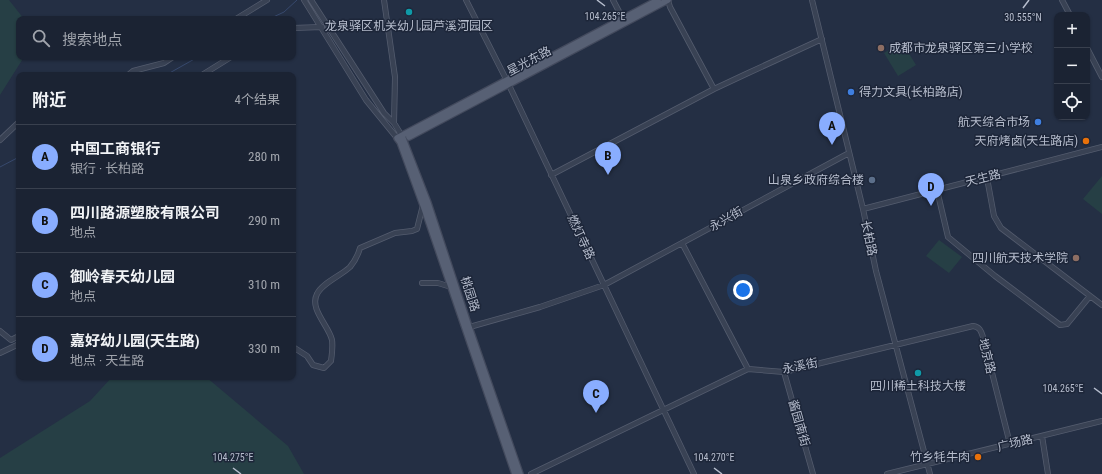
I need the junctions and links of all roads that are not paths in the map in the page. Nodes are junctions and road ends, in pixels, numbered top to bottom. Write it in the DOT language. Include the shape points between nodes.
graph roads {
  1 [pos="267,0"];
  2 [pos="304,0"];
  3 [pos="311,0"];
  4 [pos="384,0"];
  5 [pos="466,0"];
  6 [pos="613,0"];
  7 [pos="658,0"];
  8 [pos="668,0"];
  9 [pos="812,0"];
  10 [pos="1062,0"];
  11 [pos="1068,12"];
  12 [pos="241,16"];
  13 [pos="624,20"];
  14 [pos="322,27"];
  15 [pos="296,28"];
  16 [pos="822,39"];
  17 [pos="1090,54"];
  18 [pos="168,60"];
  19 [pos="226,60"];
  20 [pos="131,72"];
  21 [pos="207,72"];
  22 [pos="1102,77"];
  23 [pos="507,83"];
  24 [pos="714,90"];
  25 [pos="394,123"];
  26 [pos="16,125"];
  27 [pos="401,139"];
  28 [pos="0,140"];
  29 [pos="1102,147"];
  30 [pos="848,153"];
  31 [pos="552,175"];
  32 [pos="987,178"];
  33 [pos="937,190"];
  34 [pos="423,205"];
  35 [pos="863,209"];
  36 [pos="682,243"];
  37 [pos="422,283"];
  38 [pos="604,285"];
  39 [pos="451,287"];
  40 [pos="1090,296"];
  41 [pos="1102,305"];
  42 [pos="466,328"];
  43 [pos="0,331"];
  44 [pos="16,338"];
  45 [pos="896,344"];
  46 [pos="16,345"];
  47 [pos="296,349"];
  48 [pos="0,353"];
  49 [pos="748,369"];
  50 [pos="784,372"];
  51 [pos="663,410"];
  52 [pos="1102,421"];
  53 [pos="1042,436"];
  54 [pos="1010,444"];
  55 [pos="928,464"];
  56 [pos="515,474"];
  57 [pos="520,474"];
  58 [pos="531,474"];
  59 [pos="694,474"];
  60 [pos="813,474"];
  61 [pos="887,474"];
  62 [pos="930,474"];
  63 [pos="1048,474"];
  1 -- 12 [label="street"];
  2 -- 14 [label="street"];
  3 -- 25 [label="street, 桃园路" via="384,113"];
  4 -- 25 [label="street" via="395,77"];
  5 -- 23 [label="street, 燃灯寺路"];
  6 -- 13 [label="street"];
  7 -- 13 [label="main road, 星光东路"];
  8 -- 13 [label="main road, 星光东路"];
  8 -- 24 [label="street"];
  9 -- 16 [label="street, 长柏路"];
  10 -- 11 [label="street"];
  13 -- 23 [label="main road, 星光东路"];
  14 -- 15 [label="street"];
  14 -- 27 [label="street" via="366,100"];
  16 -- 24 [label="street"];
  16 -- 30 [label="street, 长柏路"];
  17 -- 22 [label="street"];
  18 -- 20 [label="street"];
  19 -- 21 [label="street"];
  23 -- 27 [label="main road, 星光东路"];
  23 -- 31 [label="street, 燃灯寺路"];
  24 -- 31 [label="street"];
  25 -- 27 [label="street, 桃园路"];
  26 -- 28 [label="street"];
  27 -- 34 [label="main road"];
  27 -- 42 [label="main road, 桃园路" via="428,203"];
  29 -- 32 [label="street, 天生路"];
  30 -- 35 [label="street, 长柏路"];
  30 -- 36 [label="street, 永兴街"];
  31 -- 38 [label="street, 燃灯寺路"];
  32 -- 33 [label="street, 天生路"];
  32 -- 40 [label="street" via="994,216 1001,228"];
  33 -- 35 [label="street, 天生路"];
  33 -- 40 [label="street" via="948,237 1060,325 1067,324"];
  34 -- 39 [label="main road"];
  34 -- 47 [label="street" via="417,229 395,233 360,248 349,267 317,294 315,303 331,338 332,361 324,368 314,365 307,356"];
  35 -- 45 [label="street, 长柏路" via="876,271"];
  36 -- 38 [label="street, 永兴街"];
  36 -- 49 [label="street"];
  37 -- 39 [label="street" via="438,283"];
  38 -- 42 [label="street, 永兴街"];
  38 -- 51 [label="street, 燃灯寺路"];
  39 -- 42 [label="main road"];
  40 -- 41 [label="street"];
  42 -- 56 [label="main road"];
  42 -- 57 [label="main road, 桃园路"];
  43 -- 44 [label="street" via="11,340"];
  45 -- 50 [label="street, 永溪街"];
  45 -- 54 [label="street, 地京路" via="978,327 983,337"];
  45 -- 55 [label="street, 长柏路"];
  46 -- 48 [label="street"];
  49 -- 50 [label="street, 永溪街"];
  49 -- 51 [label="street"];
  50 -- 60 [label="street, 酱园南街"];
  51 -- 58 [label="street"];
  51 -- 59 [label="street, 燃灯寺路"];
  52 -- 53 [label="street, 广场路"];
  53 -- 54 [label="street, 广场路"];
  53 -- 63 [label="street"];
  54 -- 55 [label="street, 广场路"];
  55 -- 61 [label="street, 广场路"];
  55 -- 62 [label="street, 长柏路"];
}
